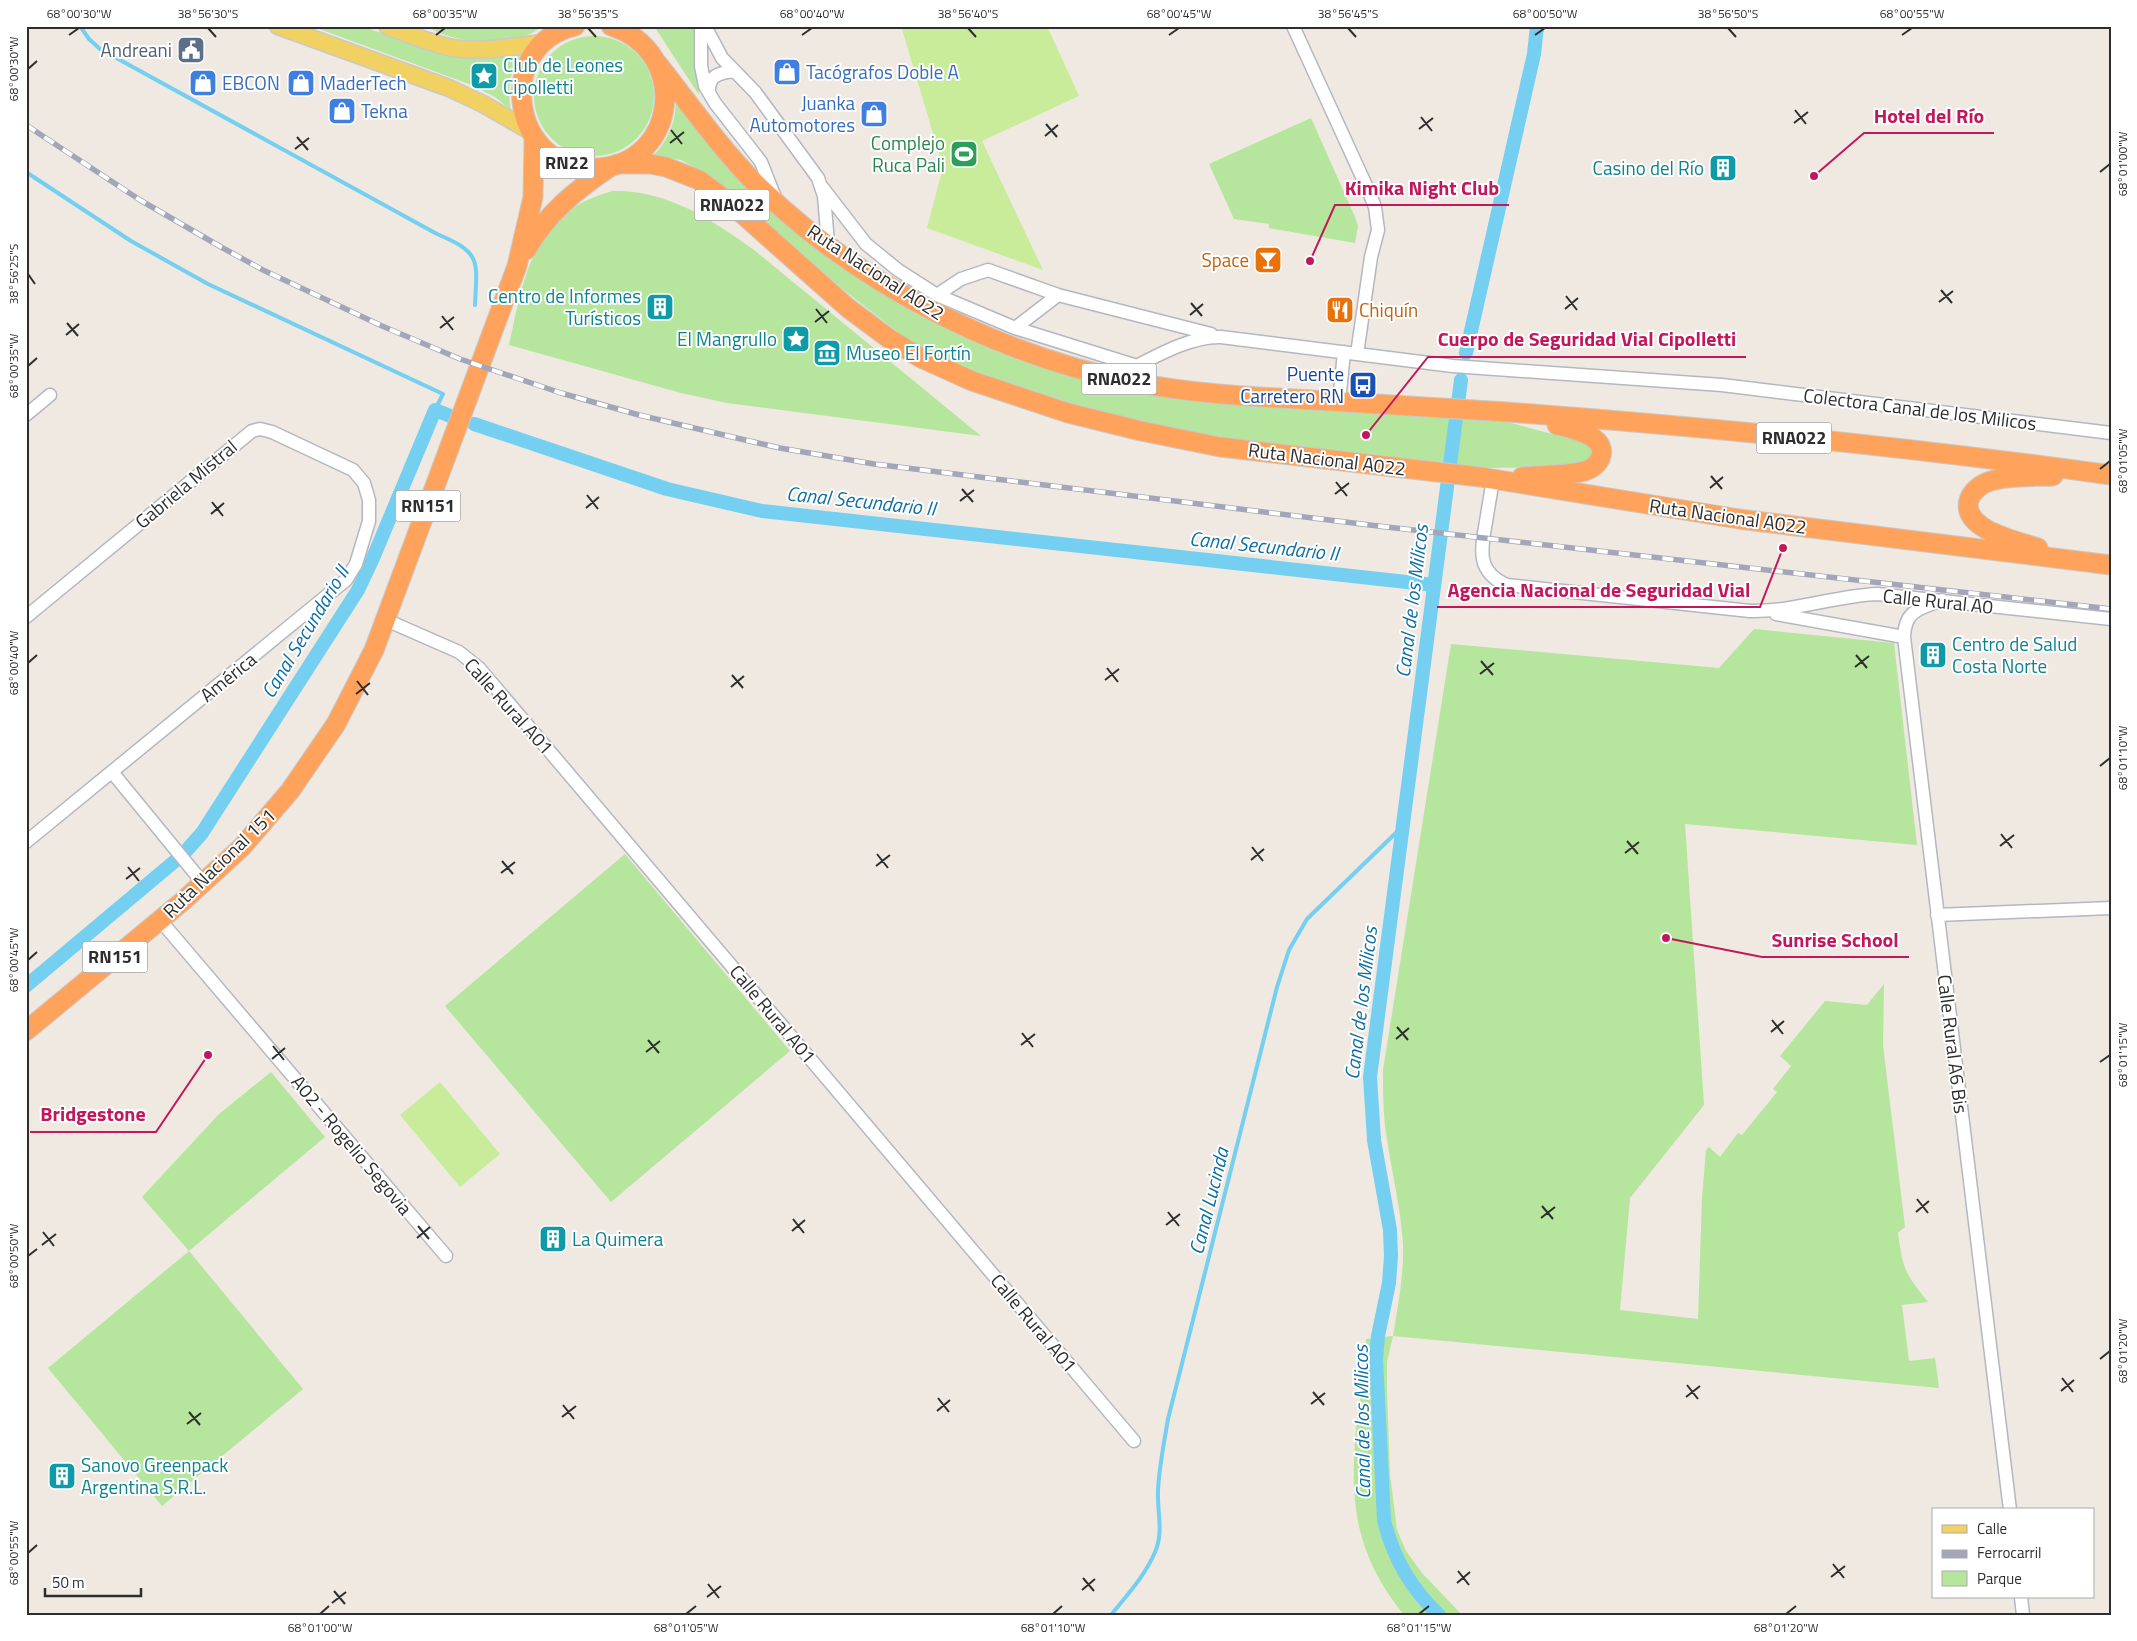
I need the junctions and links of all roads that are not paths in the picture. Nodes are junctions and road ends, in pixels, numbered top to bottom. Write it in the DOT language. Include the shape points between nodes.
graph roads {
  1 [pos="278,26"];
  2 [pos="387,26"];
  3 [pos="413,26"];
  4 [pos="574,26"];
  5 [pos="611,26"];
  6 [pos="637,26"];
  7 [pos="701,26"];
  8 [pos="705,26"];
  9 [pos="1293,26"];
  10 [pos="548,36"];
  11 [pos="444,46"];
  12 [pos="654,59"];
  13 [pos="734,71"];
  14 [pos="709,95"];
  15 [pos="532,134"];
  16 [pos="614,165"];
  17 [pos="822,187"];
  18 [pos="778,204"];
  19 [pos="828,243"];
  20 [pos="517,266"];
  21 [pos="937,294"];
  22 [pos="1058,295"];
  23 [pos="1015,328"];
  24 [pos="1221,337"];
  25 [pos="1344,352"];
  26 [pos="1357,354"];
  27 [pos="1137,366"];
  28 [pos="1113,378"];
  29 [pos="50,395"];
  30 [pos="1339,402"];
  31 [pos="1507,412"];
  32 [pos="26,415"];
  33 [pos="2111,433"];
  34 [pos="2105,474"];
  35 [pos="1486,478"];
  36 [pos="362,479"];
  37 [pos="2070,560"];
  38 [pos="2111,565"];
  39 [pos="1942,600"];
  40 [pos="1766,611"];
  41 [pos="26,617"];
  42 [pos="2111,619"];
  43 [pos="386,620"];
  44 [pos="1904,637"];
  45 [pos="112,772"];
  46 [pos="26,842"];
  47 [pos="203,883"];
  48 [pos="2111,908"];
  49 [pos="1937,915"];
  50 [pos="160,920"];
  51 [pos="26,1031"];
  52 [pos="446,1256"];
  53 [pos="1134,1440"];
  54 [pos="2010,1508"];
  55 [pos="2021,1598"];
  56 [pos="2023,1615"];
  1 -- 15 [label="main road" via="449,88"];
  2 -- 11 [label="main road"];
  3 -- 11 [label="main road"];
  4 -- 10 [label="highway, RN22"];
  5 -- 12 [label="highway" via="632,35"];
  6 -- 12 [label="highway, RN22"];
  7 -- 14 [label="street" via="702,77"];
  8 -- 13 [label="street" via="718,52"];
  9 -- 26 [label="street" via="1378,218"];
  10 -- 11 [label="main road" via="480,50"];
  10 -- 15 [label="highway, RN22" via="531,59 523,78 521,105"];
  12 -- 16 [label="highway, RN22" via="665,90 660,124 640,151"];
  12 -- 18 [label="highway, Ruta Nacional A022 / RNA022" via="733,158"];
  13 -- 14 [label="street" via="711,78"];
  13 -- 17 [label="street" via="755,92"];
  14 -- 18 [label="street" via="761,162"];
  15 -- 16 [label="highway, RN22" via="547,152 570,165 597,168"];
  15 -- 20 [label="highway, Ruta Nacional 151 / RN151" via="533,197"];
  16 -- 20 [label="highway, Ruta Nacional 151 / RN151" via="571,194 549,215"];
  16 -- 35 [label="highway, Ruta Nacional A022 / RNA022" via="650,164 699,180 884,335 920,358 972,381 1068,413 1182,440"];
  17 -- 19 [label="street"];
  17 -- 21 [label="street" via="866,244 898,270"];
  18 -- 19 [label="highway, Ruta Nacional A022 / RNA022"];
  19 -- 28 [label="highway, Ruta Nacional A022 / RNA022" via="884,282 968,329 1027,353"];
  20 -- 43 [label="highway, Ruta Nacional 151 / RN151"];
  21 -- 22 [label="street" via="961,279 988,270"];
  21 -- 23 [label="street"];
  22 -- 23 [label="street"];
  22 -- 24 [label="street"];
  23 -- 27 [label="street"];
  24 -- 25 [label="street"];
  24 -- 27 [label="street" via="1192,341"];
  25 -- 26 [label="street"];
  25 -- 30 [label="street"];
  26 -- 33 [label="street, Colectora Canal de los Milicos" via="1453,366 1730,386"];
  27 -- 28 [label="street"];
  28 -- 30 [label="highway, Ruta Nacional A022 / RNA022" via="1225,395"];
  29 -- 32 [label="street"];
  30 -- 31 [label="highway, Ruta Nacional A022 / RNA022"];
  31 -- 34 [label="highway, Ruta Nacional A022 / RNA022" via="1887,447"];
  31 -- 35 [label="highway" via="1586,434 1600,447 1600,458 1586,471"];
  34 -- 37 [label="highway" via="1996,479 1976,489 1969,501 1969,514 1978,525"];
  35 -- 37 [label="highway, Ruta Nacional A022 / RNA022" via="1731,518"];
  35 -- 40 [label="street, Calle Rural A0" via="1481,549 1484,563 1499,582"];
  36 -- 41 [label="street, Gabriela Mistral" via="350,468 272,432 252,431"];
  36 -- 45 [label="street, América" via="369,500 369,521 356,564 346,580"];
  37 -- 38 [label="highway, Ruta Nacional A022 / RNA022"];
  39 -- 40 [label="street, Calle Rural A0" via="1861,595"];
  39 -- 42 [label="street, Calle Rural A0"];
  39 -- 44 [label="street, Calle Rural A6 Bis" via="1908,617"];
  40 -- 44 [label="street, Calle Rural A0"];
  43 -- 47 [label="highway, Ruta Nacional 151 / RN151" via="349,701 306,770 259,828"];
  43 -- 53 [label="street, Calle Rural A01" via="460,652 480,668"];
  44 -- 49 [label="street, Calle Rural A6 Bis"];
  45 -- 46 [label="street, América"];
  45 -- 47 [label="street"];
  47 -- 50 [label="highway, Ruta Nacional 151 / RN151"];
  48 -- 49 [label="street"];
  49 -- 54 [label="street, Calle Rural A6 Bis"];
  50 -- 51 [label="highway, Ruta Nacional 151 / RN151"];
  50 -- 52 [label="street, A02 - Rogelio Segovia"];
  55 -- 56 [label="street"];
}
